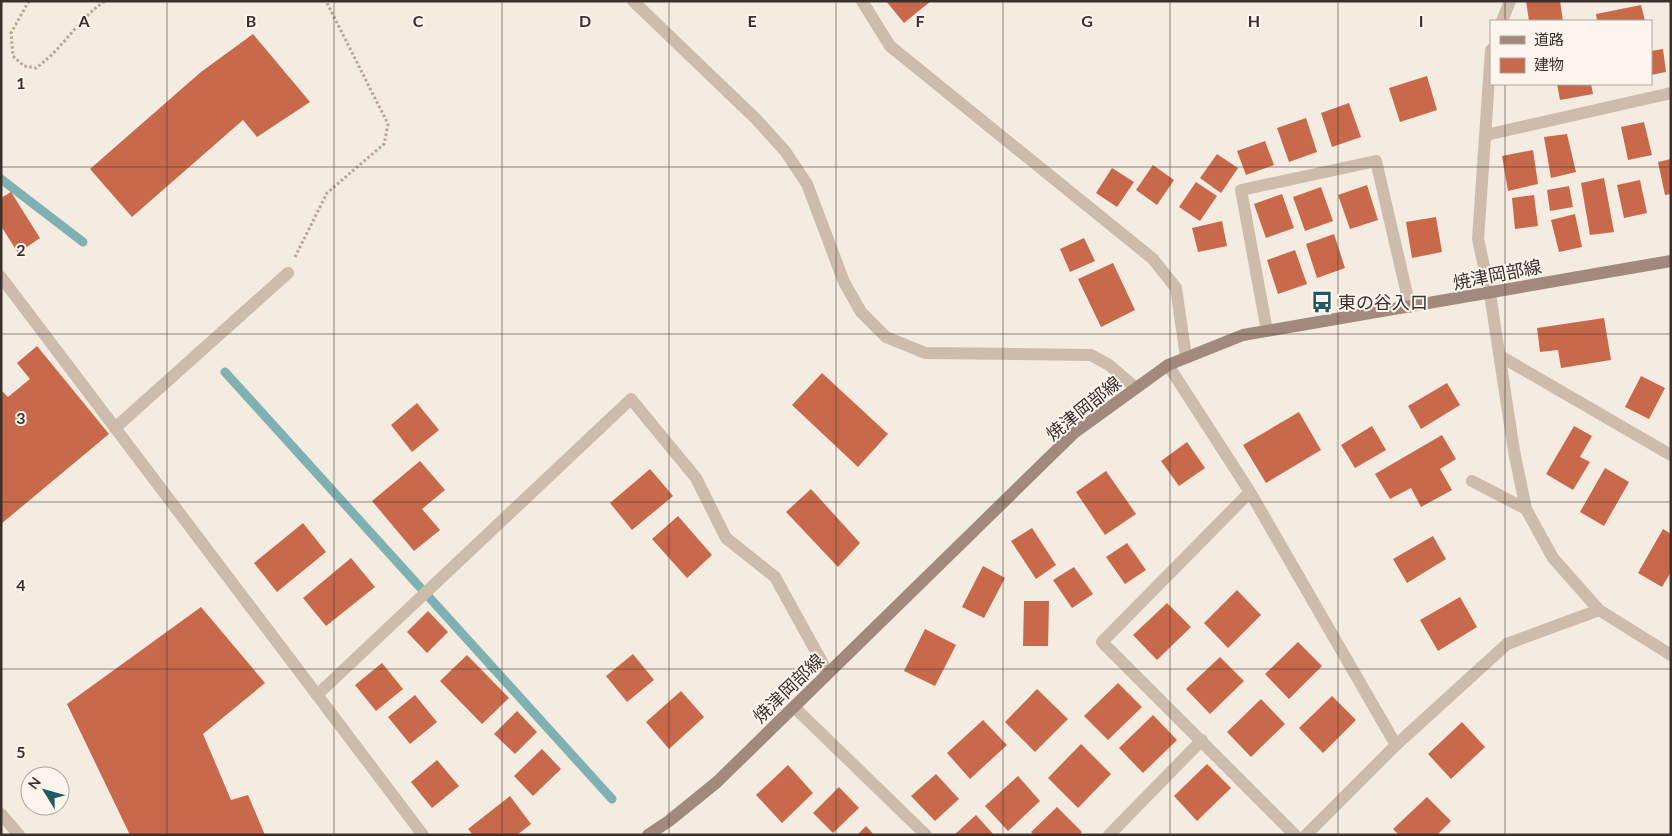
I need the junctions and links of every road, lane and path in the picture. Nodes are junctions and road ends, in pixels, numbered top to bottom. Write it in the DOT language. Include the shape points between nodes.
graph roads {
  1 [pos="29,1"];
  2 [pos="105,1"];
  3 [pos="326,1"];
  4 [pos="633,1"];
  5 [pos="862,1"];
  6 [pos="1510,1"];
  7 [pos="1502,20"];
  8 [pos="1490,67"];
  9 [pos="1671,93"];
  10 [pos="1486,135"];
  11 [pos="1671,261"];
  12 [pos="288,273"];
  13 [pos="1,277"];
  14 [pos="1490,294"];
  15 [pos="1410,307"];
  16 [pos="1267,331"];
  17 [pos="1500,356"];
  18 [pos="1186,357"];
  19 [pos="1168,365"];
  20 [pos="1136,388"];
  21 [pos="115,428"];
  22 [pos="1671,455"];
  23 [pos="1472,481"];
  24 [pos="1250,492"];
  25 [pos="1526,509"];
  26 [pos="1598,610"];
  27 [pos="1671,655"];
  28 [pos="828,673"];
  29 [pos="317,695"];
  30 [pos="794,707"];
  31 [pos="1202,740"];
  32 [pos="1396,745"];
  33 [pos="1,814"];
  34 [pos="19,835"];
  35 [pos="423,835"];
  36 [pos="648,835"];
  37 [pos="926,835"];
  38 [pos="1109,835"];
  39 [pos="1295,835"];
  40 [pos="1306,835"];
  1 -- 2 [label="path" via="11,32 13,56 24,66 36,68 51,58"];
  3 -- 12 [label="path" via="388,124 384,144 327,193"];
  4 -- 20 [label="street" via="785,151 807,184 844,282 861,312 886,337 926,353 1091,355 1109,365"];
  5 -- 18 [label="street" via="890,46 1153,259 1176,288"];
  6 -- 7 [label="street"];
  8 -- 10 [label="street"];
  9 -- 10 [label="street"];
  10 -- 14 [label="street" via="1478,239"];
  11 -- 14 [label="main road, 焼津岡部線"];
  12 -- 21 [label="street"];
  13 -- 21 [label="street"];
  14 -- 15 [label="main road, 焼津岡部線"];
  14 -- 17 [label="street"];
  15 -- 16 [label="main road, 焼津岡部線"];
  15 -- 16 [label="street" via="1376,161 1241,190"];
  16 -- 18 [label="main road, 焼津岡部線" via="1243,335"];
  17 -- 22 [label="street"];
  17 -- 25 [label="street"];
  18 -- 19 [label="main road, 焼津岡部線"];
  19 -- 20 [label="main road, 焼津岡部線"];
  19 -- 24 [label="street"];
  20 -- 28 [label="main road, 焼津岡部線" via="1074,432"];
  21 -- 29 [label="street"];
  23 -- 25 [label="street"];
  24 -- 31 [label="street" via="1102,642"];
  24 -- 32 [label="street"];
  25 -- 26 [label="street" via="1552,558"];
  26 -- 27 [label="street"];
  26 -- 32 [label="street" via="1507,644"];
  28 -- 29 [label="street" via="775,577 726,538 696,478 632,399"];
  28 -- 30 [label="main road, 焼津岡部線"];
  29 -- 35 [label="street"];
  30 -- 36 [label="main road, 焼津岡部線" via="717,782"];
  30 -- 37 [label="street"];
  31 -- 38 [label="street"];
  31 -- 39 [label="street"];
  32 -- 40 [label="street"];
  33 -- 34 [label="street"];
}
